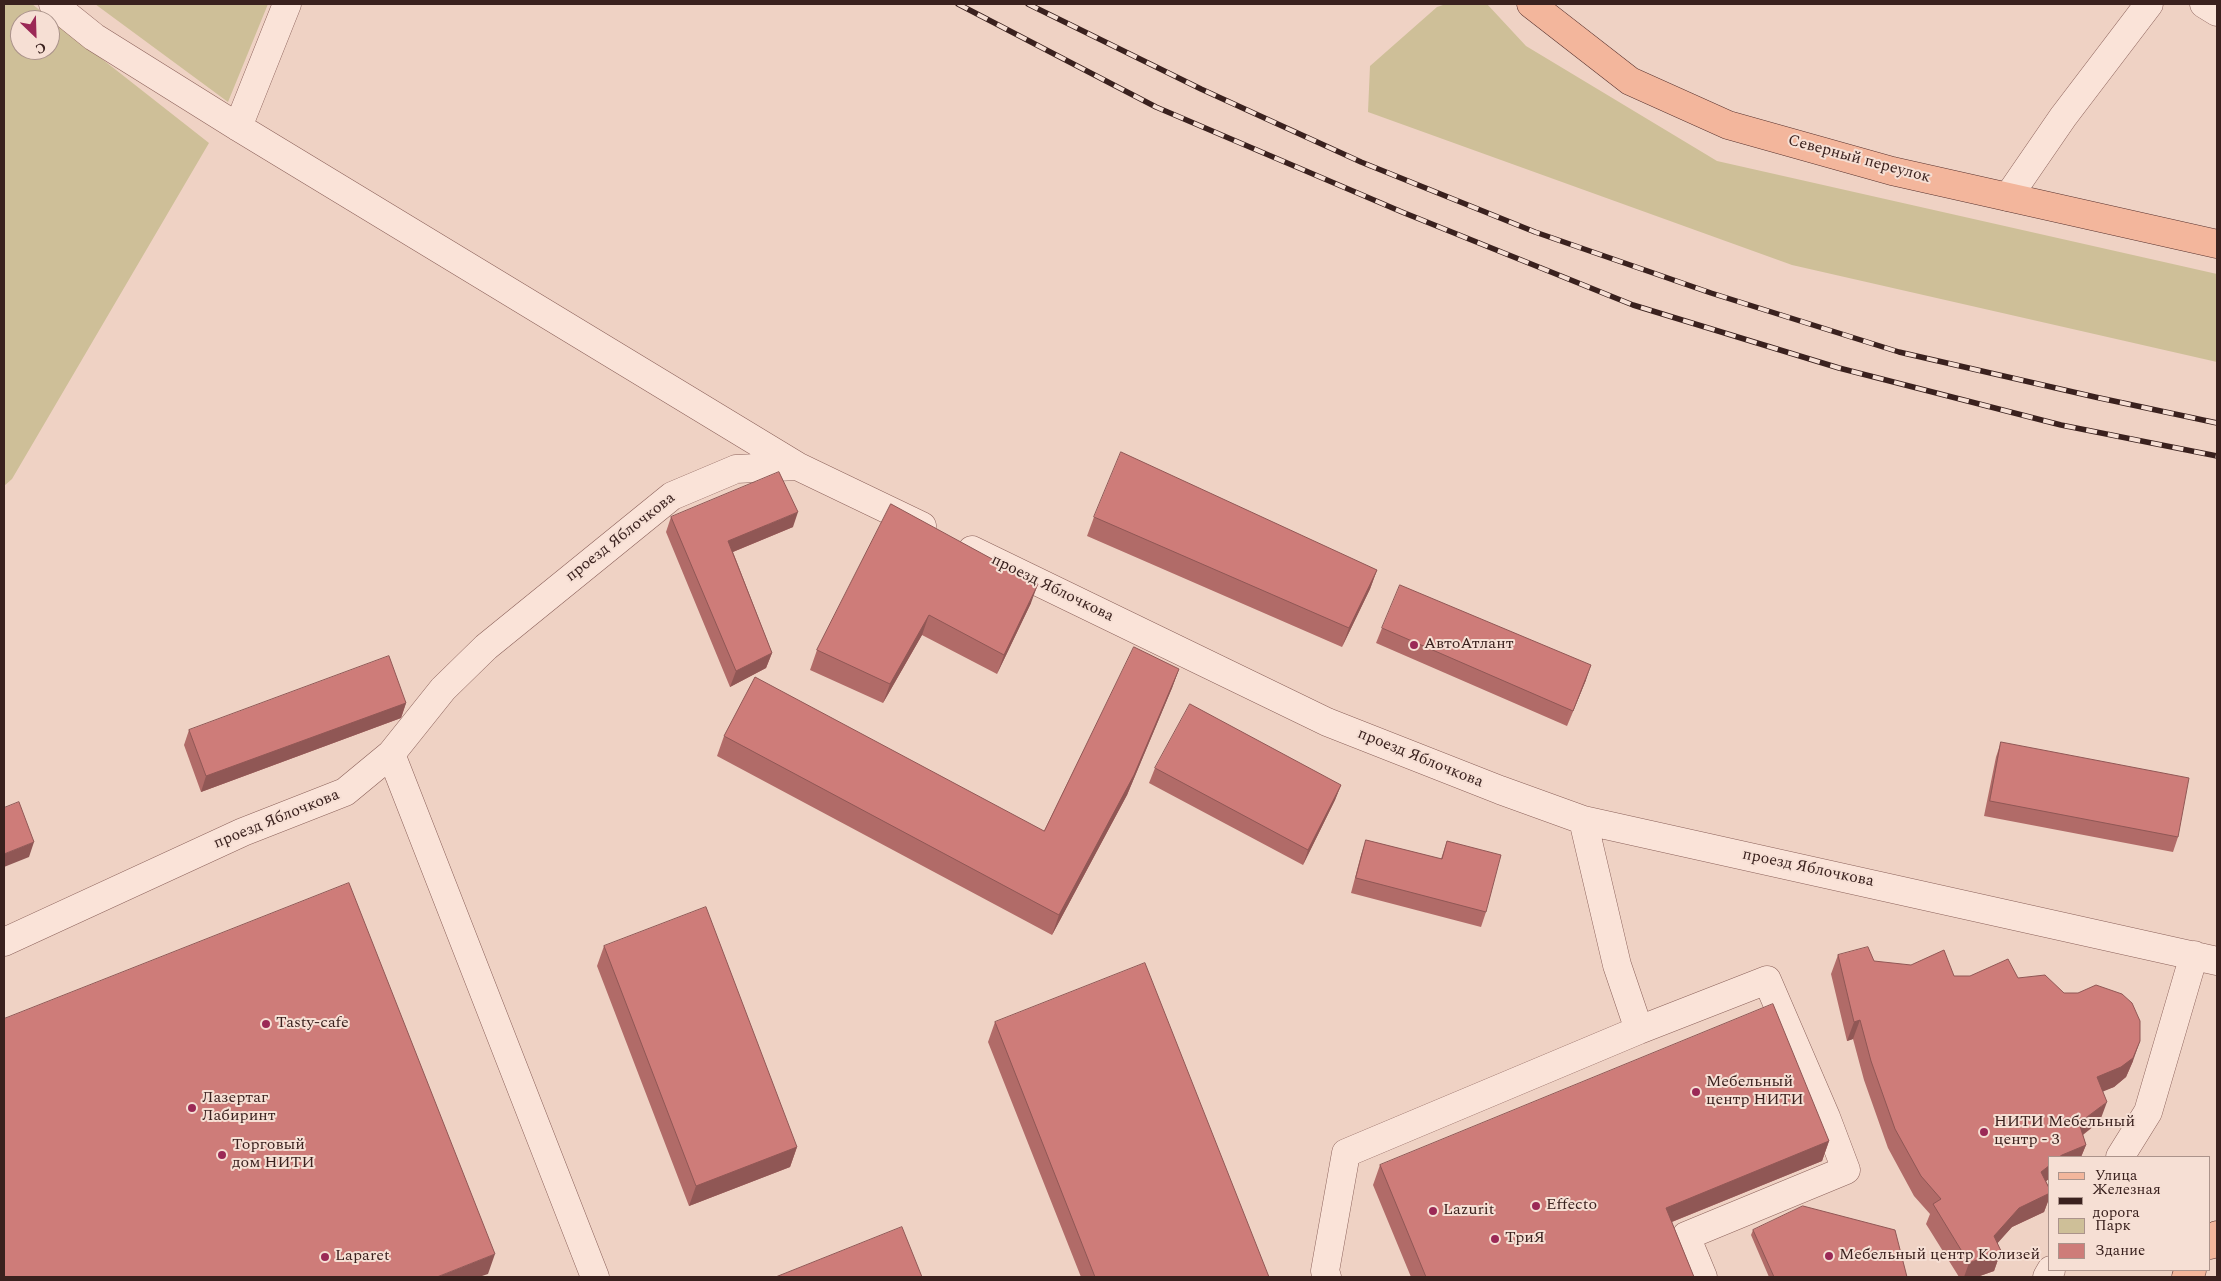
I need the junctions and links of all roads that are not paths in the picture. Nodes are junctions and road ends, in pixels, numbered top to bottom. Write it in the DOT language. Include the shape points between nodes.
graph roads {
  1 [pos="53,4"];
  2 [pos="287,4"];
  3 [pos="1531,4"];
  4 [pos="2149,4"];
  5 [pos="2204,4"];
  6 [pos="2217,12"];
  7 [pos="238,127"];
  8 [pos="2008,197"];
  9 [pos="2217,244"];
  10 [pos="797,466"];
  11 [pos="391,754"];
  12 [pos="1583,820"];
  13 [pos="4,942"];
  14 [pos="2205,958"];
  15 [pos="1639,1030"];
  16 [pos="2121,1156"];
  17 [pos="595,1277"];
  18 [pos="1327,1277"];
  19 [pos="1703,1277"];
  1 -- 7 [label="street" via="94,37"];
  2 -- 7 [label="street"];
  3 -- 8 [label="main road, Северный переулок" via="1630,81 1728,125 1892,171"];
  4 -- 8 [label="street" via="2063,117"];
  5 -- 6 [label="street"];
  7 -- 10 [label="street"];
  8 -- 9 [label="main road, Северный переулок"];
  10 -- 11 [label="street, проезд Яблочкова" via="736,469 672,496 486,647 443,689"];
  10 -- 12 [label="street, проезд Яблочкова" via="1327,722"];
  11 -- 13 [label="street, проезд Яблочкова" via="345,792 243,832"];
  11 -- 17 [label="street"];
  12 -- 14 [label="street, проезд Яблочкова"];
  12 -- 15 [label="street" via="1617,965"];
  14 -- 16 [label="street" via="2148,1112"];
  15 -- 18 [label="street" via="1346,1153 1325,1271"];
  15 -- 19 [label="street" via="1767,980 1846,1170 1686,1236"];
}
